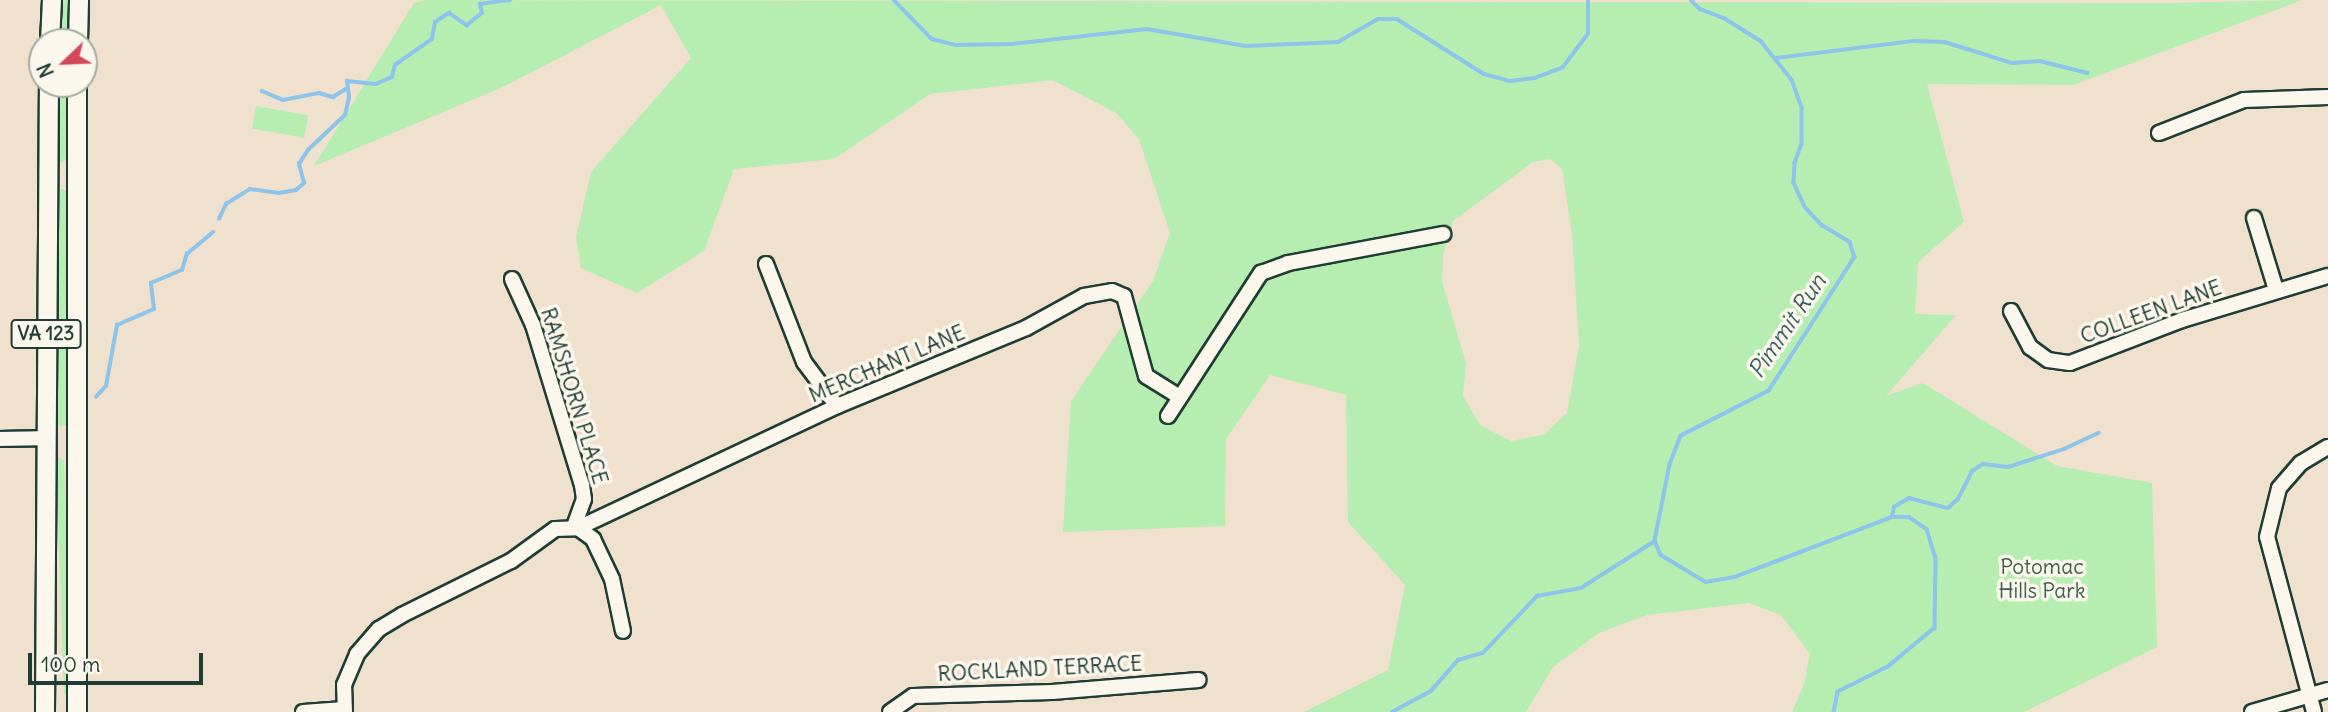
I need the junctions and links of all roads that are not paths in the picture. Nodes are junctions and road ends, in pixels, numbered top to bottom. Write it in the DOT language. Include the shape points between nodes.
graph roads {
  1 [pos="52,0"];
  2 [pos="79,0"];
  3 [pos="51,28"];
  4 [pos="78,28"];
  5 [pos="2328,97"];
  6 [pos="49,98"];
  7 [pos="77,98"];
  8 [pos="2159,133"];
  9 [pos="47,177"];
  10 [pos="75,179"];
  11 [pos="2254,218"];
  12 [pos="1443,234"];
  13 [pos="766,264"];
  14 [pos="2328,276"];
  15 [pos="512,279"];
  16 [pos="2276,290"];
  17 [pos="2011,311"];
  18 [pos="1179,397"];
  19 [pos="837,407"];
  20 [pos="1168,416"];
  21 [pos="46,438"];
  22 [pos="76,438"];
  23 [pos="0,439"];
  24 [pos="2328,447"];
  25 [pos="576,528"];
  26 [pos="624,631"];
  27 [pos="1199,680"];
  28 [pos="2328,691"];
  29 [pos="2309,696"];
  30 [pos="344,711"];
  31 [pos="45,712"];
  32 [pos="77,712"];
  33 [pos="303,712"];
  34 [pos="890,712"];
  35 [pos="2252,712"];
  36 [pos="2314,712"];
  1 -- 3 [label="main road"];
  2 -- 4 [label="main road"];
  5 -- 8 [label="street" via="2244,100"];
  6 -- 9 [label="main road, VA 123"];
  7 -- 10 [label="main road, VA 123"];
  9 -- 10 [label="main road"];
  9 -- 21 [label="main road, VA 123"];
  10 -- 22 [label="main road, VA 123"];
  11 -- 16 [label="street"];
  12 -- 18 [label="street" via="1270,268 1245,295"];
  13 -- 19 [label="street" via="804,362"];
  14 -- 16 [label="street, COLLEEN LANE"];
  15 -- 25 [label="street, RAMSHORN PLACE" via="533,325 582,485 584,499"];
  16 -- 17 [label="street, COLLEEN LANE" via="2070,363 2048,360 2030,347"];
  18 -- 19 [label="street, MERCHANT LANE" via="1146,376 1128,303 1112,291 1084,296 1026,328"];
  18 -- 20 [label="street"];
  19 -- 25 [label="street, MERCHANT LANE"];
  21 -- 22 [label="main road"];
  21 -- 23 [label="street"];
  21 -- 31 [label="main road, VA 123"];
  22 -- 32 [label="main road, VA 123"];
  24 -- 29 [label="street" via="2289,474 2268,520 2268,553"];
  25 -- 26 [label="street" via="593,539 612,579"];
  25 -- 30 [label="street, MERCHANT LANE" via="555,529 511,561 379,629 350,667"];
  27 -- 34 [label="street, ROCKLAND TERRACE" via="1052,692 913,696"];
  28 -- 29 [label="street"];
  29 -- 35 [label="street"];
  29 -- 36 [label="street"];
  30 -- 33 [label="street, MERCHANT LANE"];
}
